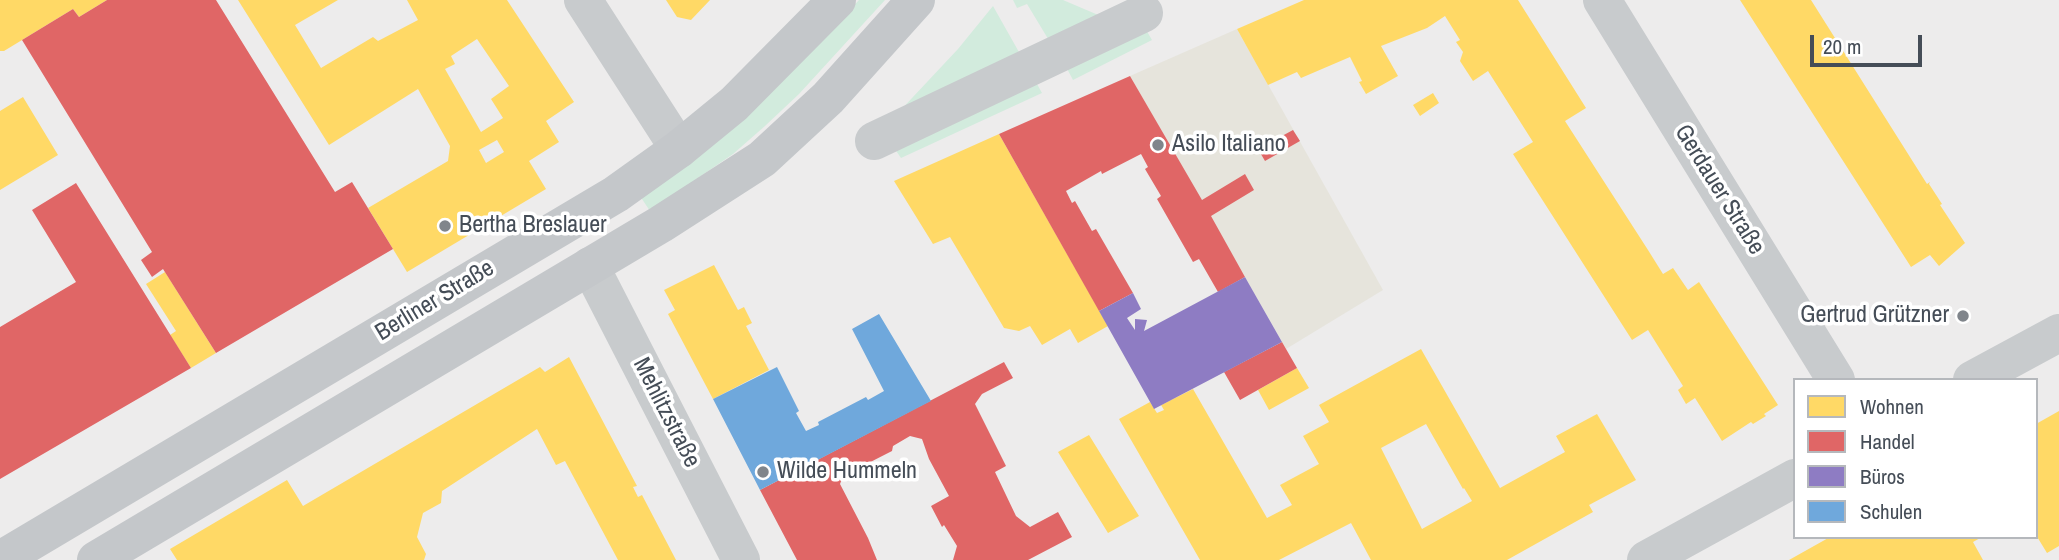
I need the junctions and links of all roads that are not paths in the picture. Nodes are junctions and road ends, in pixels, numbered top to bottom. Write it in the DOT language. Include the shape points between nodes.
graph roads {
  1 [pos="583,0"];
  2 [pos="837,0"];
  3 [pos="916,0"];
  4 [pos="1602,0"];
  5 [pos="1144,13"];
  6 [pos="874,141"];
  7 [pos="679,149"];
  8 [pos="590,266"];
  9 [pos="2059,333"];
  10 [pos="1835,378"];
  11 [pos="1976,378"];
  12 [pos="1793,479"];
  13 [pos="0,560"];
  14 [pos="96,560"];
  15 [pos="741,560"];
  16 [pos="1646,560"];
  1 -- 7 [label="street"];
  2 -- 7 [label="main road, Berliner Straße" via="734,104"];
  3 -- 8 [label="main road, Berliner Straße" via="828,98 762,159"];
  4 -- 10 [label="street, Gerdauer Straße"];
  5 -- 6 [label="street"];
  7 -- 13 [label="main road, Berliner Straße" via="616,194"];
  8 -- 14 [label="main road, Berliner Straße"];
  8 -- 15 [label="street, Mehlitzstraße"];
  9 -- 11 [label="street"];
  12 -- 16 [label="street"];
}
